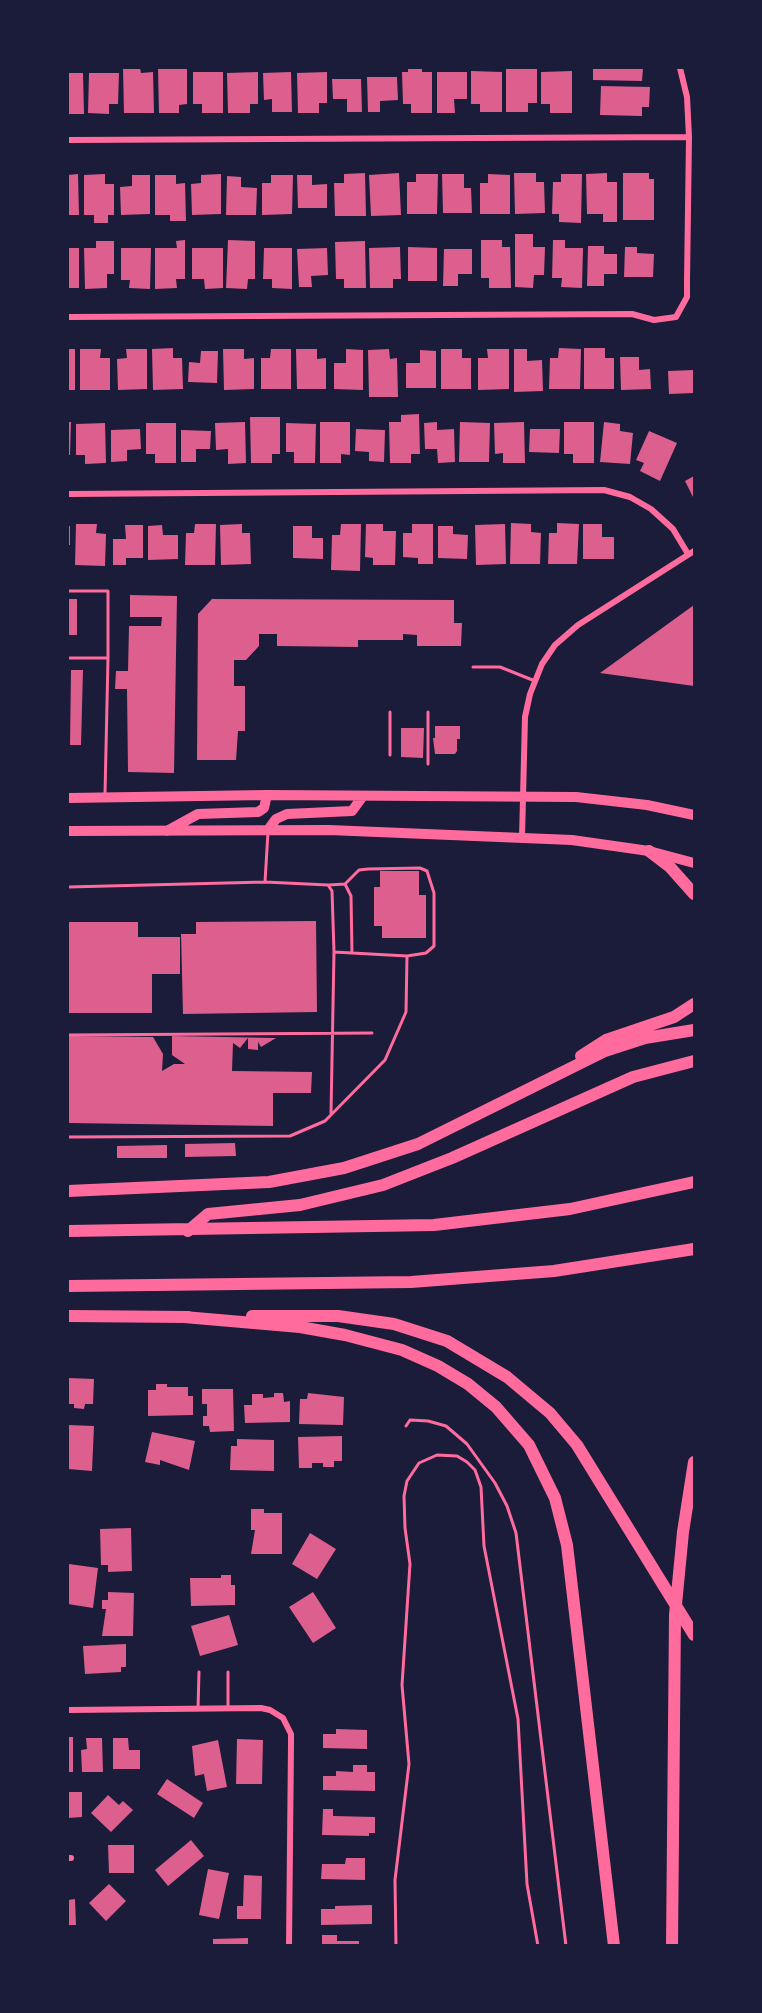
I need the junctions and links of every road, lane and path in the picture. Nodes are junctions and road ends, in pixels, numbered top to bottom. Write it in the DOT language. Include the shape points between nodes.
graph roads {
  1 [pos="680,68"];
  2 [pos="689,137"];
  3 [pos="68,140"];
  4 [pos="68,317"];
  5 [pos="68,494"];
  6 [pos="691,553"];
  7 [pos="68,591"];
  8 [pos="68,658"];
  9 [pos="108,658"];
  10 [pos="473,667"];
  11 [pos="535,681"];
  12 [pos="390,712"];
  13 [pos="428,712"];
  14 [pos="390,755"];
  15 [pos="429,764"];
  16 [pos="267,795"];
  17 [pos="363,796"];
  18 [pos="522,796"];
  19 [pos="105,797"];
  20 [pos="68,798"];
  21 [pos="694,815"];
  22 [pos="268,830"];
  23 [pos="68,831"];
  24 [pos="167,831"];
  25 [pos="522,838"];
  26 [pos="649,851"];
  27 [pos="694,863"];
  28 [pos="265,882"];
  29 [pos="345,884"];
  30 [pos="328,885"];
  31 [pos="68,887"];
  32 [pos="694,894"];
  33 [pos="334,952"];
  34 [pos="352,953"];
  35 [pos="407,956"];
  36 [pos="694,1004"];
  37 [pos="694,1030"];
  38 [pos="372,1033"];
  39 [pos="332,1034"];
  40 [pos="68,1035"];
  41 [pos="694,1061"];
  42 [pos="543,1082"];
  43 [pos="331,1115"];
  44 [pos="68,1137"];
  45 [pos="694,1182"];
  46 [pos="68,1191"];
  47 [pos="68,1231"];
  48 [pos="188,1231"];
  49 [pos="694,1249"];
  50 [pos="68,1286"];
  51 [pos="68,1316"];
  52 [pos="184,1317"];
  53 [pos="406,1426"];
  54 [pos="694,1462"];
  55 [pos="694,1635"];
  56 [pos="199,1672"];
  57 [pos="228,1672"];
  58 [pos="228,1708"];
  59 [pos="198,1709"];
  60 [pos="68,1710"];
  61 [pos="289,1946"];
  62 [pos="396,1946"];
  63 [pos="538,1946"];
  64 [pos="566,1946"];
  65 [pos="614,1946"];
  66 [pos="672,1946"];
  1 -- 2 [label="street" via="687,97"];
  2 -- 3 [label="street"];
  2 -- 4 [label="street" via="687,297 676,317"];
  5 -- 6 [label="street" via="604,490 651,508"];
  6 -- 11 [label="street" via="567,634 555,645"];
  7 -- 9 [label="lane" via="108,591"];
  8 -- 9 [label="lane"];
  9 -- 19 [label="lane"];
  10 -- 11 [label="lane" via="500,667"];
  11 -- 18 [label="street" via="525,717"];
  12 -- 14 [label="lane"];
  13 -- 15 [label="lane"];
  16 -- 17 [label="main road"];
  16 -- 19 [label="main road"];
  16 -- 24 [label="main road" via="264,808 258,812 198,814"];
  17 -- 18 [label="main road"];
  17 -- 22 [label="main road" via="352,812 287,814 276,819"];
  18 -- 21 [label="main road" via="607,799"];
  18 -- 25 [label="street"];
  19 -- 20 [label="main road"];
  22 -- 24 [label="main road"];
  22 -- 25 [label="main road"];
  22 -- 28 [label="lane"];
  23 -- 24 [label="main road"];
  25 -- 26 [label="main road" via="586,841"];
  26 -- 27 [label="main road"];
  26 -- 32 [label="highway"];
  28 -- 30 [label="lane"];
  28 -- 31 [label="lane"];
  29 -- 30 [label="lane"];
  29 -- 34 [label="lane" via="351,896"];
  29 -- 35 [label="lane" via="359,870 428,871 434,893 434,946 426,953"];
  30 -- 33 [label="lane" via="332,891"];
  33 -- 34 [label="lane"];
  33 -- 39 [label="lane"];
  34 -- 35 [label="lane"];
  35 -- 43 [label="lane" via="406,1012 385,1060"];
  36 -- 42 [label="highway" via="674,1017 606,1040"];
  37 -- 42 [label="highway" via="618,1046"];
  38 -- 39 [label="lane"];
  39 -- 40 [label="lane"];
  39 -- 43 [label="lane"];
  41 -- 48 [label="highway" via="633,1077 383,1185 300,1205 208,1214"];
  42 -- 46 [label="highway" via="418,1144 329,1172 252,1183"];
  43 -- 44 [label="lane" via="326,1121 290,1136"];
  45 -- 48 [label="highway" via="570,1209 461,1223"];
  47 -- 48 [label="highway"];
  49 -- 50 [label="highway" via="562,1270 411,1282"];
  51 -- 52 [label="highway"];
  52 -- 55 [label="highway" via="310,1315 366,1319 421,1331 484,1361 535,1399 577,1445"];
  52 -- 65 [label="highway" via="309,1328 362,1338 415,1355 448,1371 488,1399 528,1445 555,1498 567,1545"];
  53 -- 64 [label="path" via="410,1420 446,1426 467,1444 507,1506 516,1533"];
  54 -- 66 [label="highway" via="682,1543 674,1658"];
  56 -- 59 [label="lane"];
  57 -- 58 [label="lane"];
  58 -- 59 [label="street"];
  58 -- 61 [label="street" via="270,1710 283,1718 291,1734"];
  59 -- 60 [label="street"];
  62 -- 63 [label="path" via="396,1880 410,1764 402,1684 410,1564 404,1496 415,1468 437,1455 457,1456 466,1462 475,1470 481,1487 484,1546 518,1719 528,1884"];
}
